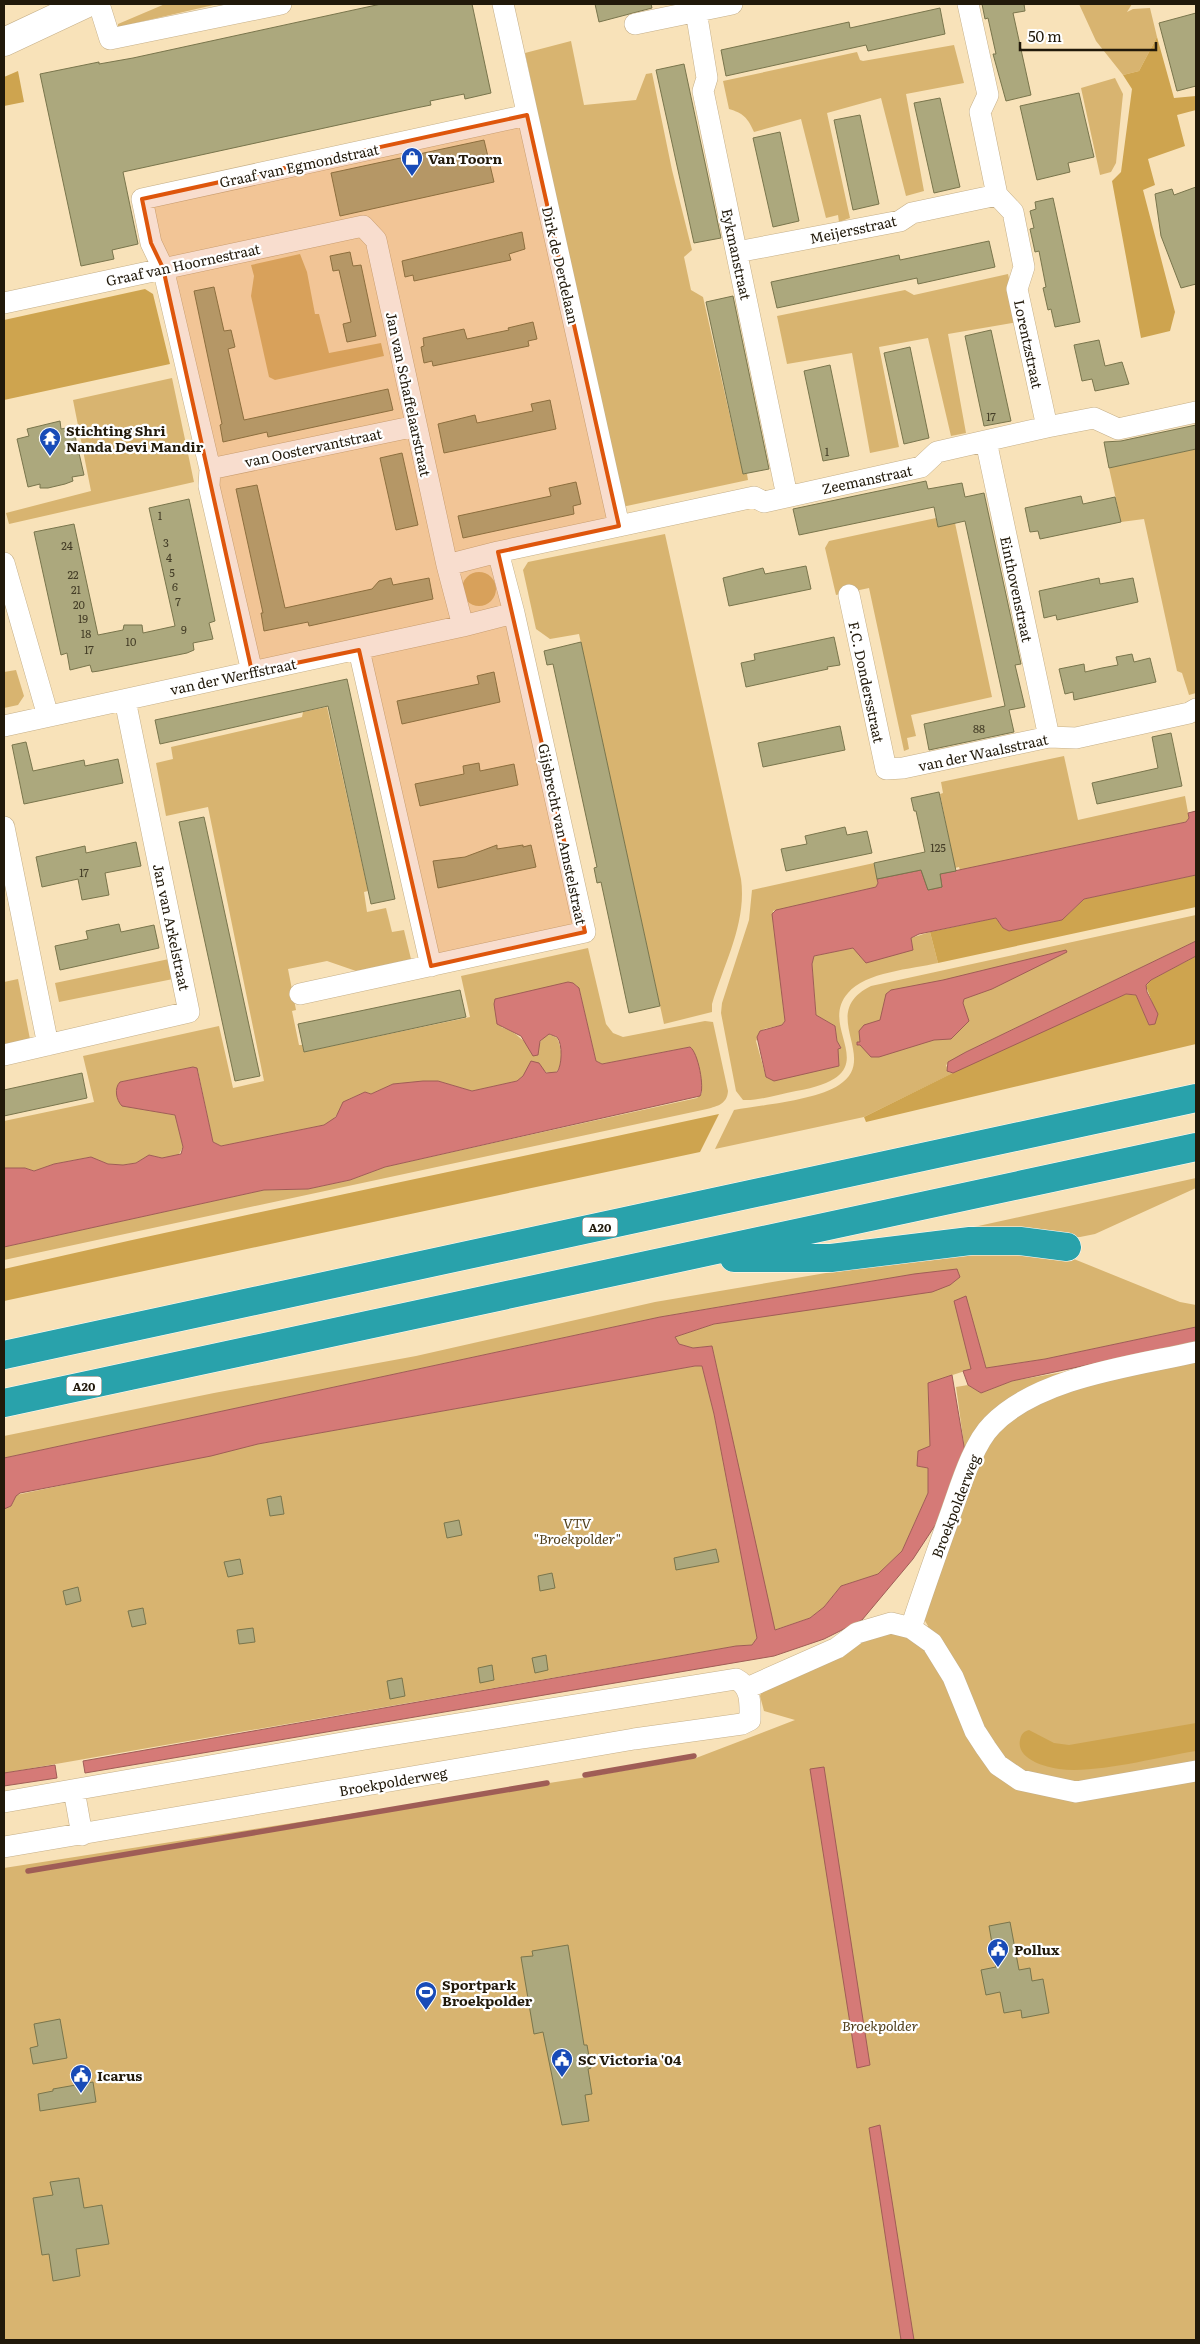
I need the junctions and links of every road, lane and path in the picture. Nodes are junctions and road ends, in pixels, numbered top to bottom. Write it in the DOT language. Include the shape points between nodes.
graph roads {
  1 [pos="85,4"];
  2 [pos="99,4"];
  3 [pos="281,4"];
  4 [pos="503,4"];
  5 [pos="732,4"];
  6 [pos="968,4"];
  7 [pos="696,11"];
  8 [pos="635,24"];
  9 [pos="4,42"];
  10 [pos="527,115"];
  11 [pos="997,195"];
  12 [pos="363,226"];
  13 [pos="737,252"];
  14 [pos="163,268"];
  15 [pos="4,303"];
  16 [pos="1196,412"];
  17 [pos="416,426"];
  18 [pos="1047,427"];
  19 [pos="986,441"];
  20 [pos="210,469"];
  21 [pos="788,496"];
  22 [pos="619,526"];
  23 [pos="498,552"];
  24 [pos="4,563"];
  25 [pos="447,565"];
  26 [pos="849,595"];
  27 [pos="514,613"];
  28 [pos="463,626"];
  29 [pos="359,650"];
  30 [pos="252,672"];
  31 [pos="125,700"];
  32 [pos="1196,709"];
  33 [pos="48,716"];
  34 [pos="4,726"];
  35 [pos="1049,737"];
  36 [pos="886,770"];
  37 [pos="4,827"];
  38 [pos="431,966"];
  39 [pos="300,994"];
  40 [pos="48,1045"];
  41 [pos="4,1055"];
  42 [pos="1196,1098"];
  43 [pos="1196,1147"];
  44 [pos="1067,1247"];
  45 [pos="680,1258"];
  46 [pos="1196,1352"];
  47 [pos="4,1355"];
  48 [pos="4,1403"];
  49 [pos="911,1628"];
  50 [pos="747,1688"];
  51 [pos="1196,1771"];
  52 [pos="74,1790"];
  53 [pos="4,1802"];
  54 [pos="82,1835"];
  55 [pos="4,1847"];
  1 -- 9 [label="street"];
  2 -- 3 [label="street" via="110,39"];
  4 -- 10 [label="street, Dirk de Derdelaan"];
  5 -- 7 [label="street"];
  6 -- 11 [label="street, Lorentzstraat" via="988,95 980,112"];
  7 -- 8 [label="street"];
  7 -- 13 [label="street, Eykmanstraat" via="708,78 703,91"];
  10 -- 14 [label="street, Graaf van Egmondstraat" via="142,199 150,243"];
  10 -- 22 [label="street, Dirk de Derdelaan"];
  11 -- 13 [label="street, Meijersstraat" via="912,213 900,222"];
  11 -- 18 [label="street, Lorentzstraat" via="1013,212 1024,269 1017,289"];
  12 -- 14 [label="street, Graaf van Hoornestraat"];
  12 -- 17 [label="street, Jan van Schaffelaarstraat" via="376,240"];
  13 -- 21 [label="street, Eykmanstraat"];
  14 -- 15 [label="street, Graaf van Hoornestraat"];
  14 -- 20 [label="street"];
  16 -- 18 [label="street, Zeemanstraat" via="1118,429 1094,418"];
  17 -- 20 [label="street, van Oostervantstraat"];
  17 -- 25 [label="street, Jan van Schaffelaarstraat"];
  18 -- 19 [label="street, Zeemanstraat"];
  19 -- 21 [label="street, Zeemanstraat" via="938,452 922,468"];
  19 -- 35 [label="street, Einthovenstraat"];
  20 -- 30 [label="street" via="210,486"];
  21 -- 22 [label="street, Zeemanstraat" via="764,502 754,497"];
  22 -- 23 [label="street"];
  23 -- 25 [label="street"];
  23 -- 27 [label="street"];
  24 -- 33 [label="street"];
  25 -- 28 [label="street"];
  26 -- 36 [label="street, F.C. Dondersstraat"];
  27 -- 28 [label="street, van der Werffstraat"];
  27 -- 38 [label="street, Gijsbrecht van Amstelstraat" via="585,932"];
  28 -- 29 [label="street, van der Werffstraat"];
  29 -- 30 [label="street, van der Werffstraat"];
  29 -- 38 [label="street"];
  30 -- 31 [label="street, van der Werffstraat"];
  31 -- 33 [label="street, van der Werffstraat"];
  31 -- 40 [label="street, Jan van Arkelstraat" via="189,1012"];
  32 -- 35 [label="street, van der Waalsstraat" via="1076,738"];
  33 -- 34 [label="street, van der Werffstraat"];
  35 -- 36 [label="street, van der Waalsstraat"];
  37 -- 40 [label="street"];
  38 -- 39 [label="street, Gijsbrecht van Amstelstraat"];
  40 -- 41 [label="street, Jan van Arkelstraat"];
  42 -- 47 [label="highway, A20"];
  43 -- 45 [label="highway, A20"];
  44 -- 45 [label="highway, A20" via="1020,1241 970,1241 831,1258"];
  45 -- 48 [label="highway, A20"];
  46 -- 49 [label="street, Broekpolderweg" via="1089,1375 1049,1388 1016,1406 992,1425 970,1462"];
  49 -- 50 [label="street" via="891,1624 857,1633 837,1648"];
  49 -- 51 [label="street" via="932,1643 953,1677 975,1731 998,1765 1020,1780 1076,1792"];
  50 -- 52 [label="street" via="736,1679"];
  50 -- 54 [label="street, Broekpolderweg" via="750,1720 742,1724 634,1739"];
  52 -- 53 [label="street"];
  52 -- 54 [label="street"];
  54 -- 55 [label="street, Broekpolderweg"];
}
